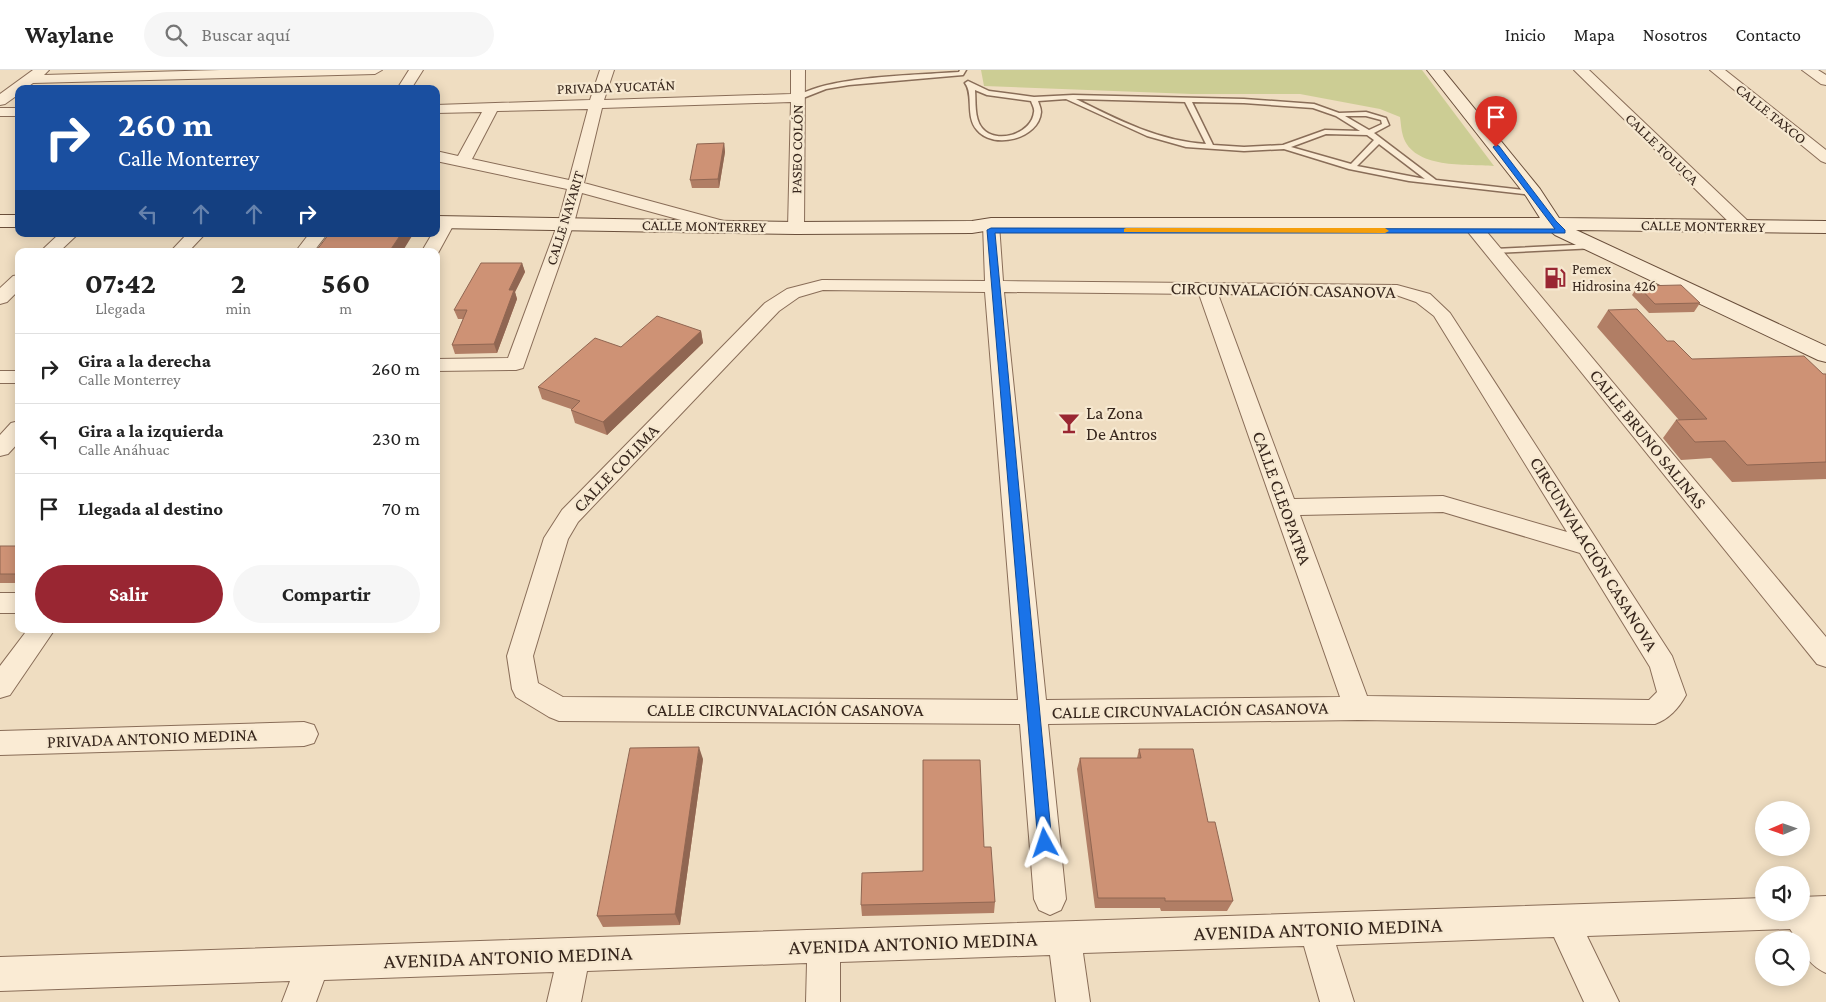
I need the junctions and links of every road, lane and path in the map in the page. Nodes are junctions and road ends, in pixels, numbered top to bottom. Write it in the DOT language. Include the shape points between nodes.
graph roads {
  1 [pos="42,70"];
  2 [pos="375,70"];
  3 [pos="416,70"];
  4 [pos="607,70"];
  5 [pos="798,70"];
  6 [pos="1436,70"];
  7 [pos="1581,70"];
  8 [pos="1717,70"];
  9 [pos="1809,70"];
  10 [pos="235,72"];
  11 [pos="962,72"];
  12 [pos="30,79"];
  13 [pos="1826,81"];
  14 [pos="22,85"];
  15 [pos="222,85"];
  16 [pos="407,85"];
  17 [pos="971,86"];
  18 [pos="15,90"];
  19 [pos="1067,97"];
  20 [pos="798,98"];
  21 [pos="1034,99"];
  22 [pos="0,101"];
  23 [pos="1188,101"];
  24 [pos="596,104"];
  25 [pos="492,107"];
  26 [pos="440,109"];
  27 [pos="0,112"];
  28 [pos="15,112"];
  29 [pos="1338,115"];
  30 [pos="1369,133"];
  31 [pos="1378,140"];
  32 [pos="1210,147"];
  33 [pos="1284,147"];
  34 [pos="440,157"];
  35 [pos="1826,158"];
  36 [pos="463,162"];
  37 [pos="1352,167"];
  38 [pos="1436,182"];
  39 [pos="576,186"];
  40 [pos="1533,193"];
  41 [pos="0,221"];
  42 [pos="15,221"];
  43 [pos="442,222"];
  44 [pos="566,223"];
  45 [pos="725,226"];
  46 [pos="1565,226"];
  47 [pos="984,227"];
  48 [pos="1474,227"];
  49 [pos="1744,227"];
  50 [pos="1826,227"];
  51 [pos="796,228"];
  52 [pos="66,237"];
  53 [pos="193,237"];
  54 [pos="316,237"];
  55 [pos="1592,246"];
  56 [pos="54,248"];
  57 [pos="183,248"];
  58 [pos="308,248"];
  59 [pos="1494,251"];
  60 [pos="15,284"];
  61 [pos="994,286"];
  62 [pos="1206,287"];
  63 [pos="792,293"];
  64 [pos="0,298"];
  65 [pos="1826,355"];
  66 [pos="440,365"];
  67 [pos="0,377"];
  68 [pos="15,377"];
  69 [pos="15,432"];
  70 [pos="0,449"];
  71 [pos="1285,507"];
  72 [pos="1589,546"];
  73 [pos="0,603"];
  74 [pos="15,603"];
  75 [pos="39,633"];
  76 [pos="1826,656"];
  77 [pos="0,687"];
  78 [pos="526,690"];
  79 [pos="1672,695"];
  80 [pos="1358,708"];
  81 [pos="1034,712"];
  82 [pos="304,734"];
  83 [pos="0,743"];
  84 [pos="1050,899"];
  85 [pos="1812,913"];
  86 [pos="1563,921"];
  87 [pos="1315,929"];
  88 [pos="1064,938"];
  89 [pos="824,946"];
  90 [pos="574,954"];
  91 [pos="1826,956"];
  92 [pos="313,963"];
  93 [pos="0,974"];
  94 [pos="299,1002"];
  95 [pos="564,1002"];
  96 [pos="823,1002"];
  97 [pos="1073,1002"];
  98 [pos="1337,1002"];
  99 [pos="1602,1002"];
  1 -- 12 [label="street"];
  2 -- 10 [label="street"];
  3 -- 16 [label="street"];
  4 -- 24 [label="street, CALLE NAYARIT"];
  5 -- 20 [label="street, PASEO COLÓN"];
  6 -- 40 [label="street"];
  7 -- 49 [label="street, CALLE TOLUCA"];
  8 -- 35 [label="street, CALLE TAXCO"];
  9 -- 13 [label="street"];
  10 -- 12 [label="street"];
  10 -- 15 [label="street"];
  11 -- 17 [label="lane"];
  11 -- 20 [label="lane" via="848,83 824,87"];
  12 -- 14 [label="street"];
  17 -- 21 [label="lane" via="987,93"];
  17 -- 21 [label="lane" via="978,128 986,135 1019,135 1031,126 1038,111"];
  18 -- 22 [label="street"];
  19 -- 21 [label="lane"];
  19 -- 23 [label="lane"];
  19 -- 32 [label="lane" via="1149,135 1186,145"];
  20 -- 24 [label="street, PRIVADA YUCATÁN"];
  20 -- 51 [label="street, PASEO COLÓN"];
  23 -- 29 [label="lane" via="1314,106"];
  23 -- 32 [label="lane"];
  24 -- 25 [label="street, PRIVADA YUCATÁN"];
  24 -- 39 [label="street, CALLE NAYARIT"];
  25 -- 26 [label="street, PRIVADA YUCATÁN"];
  25 -- 36 [label="street"];
  27 -- 28 [label="street"];
  29 -- 30 [label="lane"];
  29 -- 30 [label="lane" via="1359,112 1384,119 1386,125"];
  30 -- 31 [label="lane"];
  30 -- 33 [label="lane" via="1325,132"];
  31 -- 37 [label="lane"];
  31 -- 38 [label="lane"];
  32 -- 33 [label="lane"];
  33 -- 37 [label="lane"];
  34 -- 36 [label="street"];
  36 -- 39 [label="street"];
  37 -- 38 [label="lane"];
  38 -- 40 [label="lane"];
  39 -- 44 [label="street, CALLE NAYARIT"];
  39 -- 45 [label="street"];
  40 -- 46 [label="street"];
  41 -- 42 [label="street"];
  43 -- 44 [label="street, CALLE MONTERREY"];
  44 -- 45 [label="street, CALLE MONTERREY"];
  44 -- 66 [label="street, CALLE NAYARIT" via="516,364"];
  45 -- 51 [label="street, CALLE MONTERREY"];
  46 -- 48 [label="street, CALLE MONTERREY"];
  46 -- 49 [label="street, CALLE MONTERREY"];
  46 -- 55 [label="street"];
  47 -- 48 [label="street, CALLE MONTERREY"];
  47 -- 51 [label="street, CALLE MONTERREY"];
  47 -- 61 [label="street"];
  48 -- 59 [label="street, CALLE BRUNO SALINAS"];
  49 -- 50 [label="street, CALLE MONTERREY"];
  52 -- 56 [label="street"];
  53 -- 57 [label="street"];
  54 -- 58 [label="street"];
  55 -- 59 [label="lane"];
  55 -- 65 [label="street"];
  59 -- 76 [label="street, CALLE BRUNO SALINAS"];
  60 -- 64 [label="street"];
  61 -- 62 [label="street, CIRCUNVALACIÓN CASANOVA"];
  61 -- 63 [label="street, CIRCUNVALACIÓN CASANOVA" via="822,286"];
  61 -- 81 [label="street"];
  62 -- 71 [label="street, CALLE CLEOPATRA"];
  62 -- 72 [label="street, CIRCUNVALACIÓN CASANOVA" via="1397,290 1423,298 1441,313"];
  63 -- 78 [label="street, CALLE COLIMA" via="772,307 570,516 556,538 520,656"];
  67 -- 68 [label="street"];
  69 -- 70 [label="street"];
  71 -- 72 [label="street" via="1442,504"];
  71 -- 80 [label="street, CALLE CLEOPATRA"];
  72 -- 79 [label="street, CIRCUNVALACIÓN CASANOVA" via="1663,664"];
  73 -- 74 [label="street"];
  75 -- 77 [label="street"];
  78 -- 81 [label="street, CALLE CIRCUNVALACIÓN CASANOVA" via="559,709"];
  79 -- 80 [label="street, CALLE CIRCUNVALACIÓN CASANOVA" via="1655,712"];
  80 -- 81 [label="street, CALLE CIRCUNVALACIÓN CASANOVA"];
  81 -- 84 [label="street"];
  82 -- 83 [label="street, PRIVADA ANTONIO MEDINA"];
  85 -- 86 [label="street, AVENIDA ANTONIO MEDINA"];
  85 -- 91 [label="street"];
  86 -- 87 [label="street, AVENIDA ANTONIO MEDINA"];
  86 -- 99 [label="street"];
  87 -- 88 [label="street, AVENIDA ANTONIO MEDINA"];
  87 -- 98 [label="street"];
  88 -- 89 [label="street, AVENIDA ANTONIO MEDINA"];
  88 -- 97 [label="street"];
  89 -- 90 [label="street, AVENIDA ANTONIO MEDINA"];
  89 -- 96 [label="street"];
  90 -- 92 [label="street, AVENIDA ANTONIO MEDINA"];
  90 -- 95 [label="street"];
  92 -- 93 [label="street, AVENIDA ANTONIO MEDINA"];
  92 -- 94 [label="street"];
}
